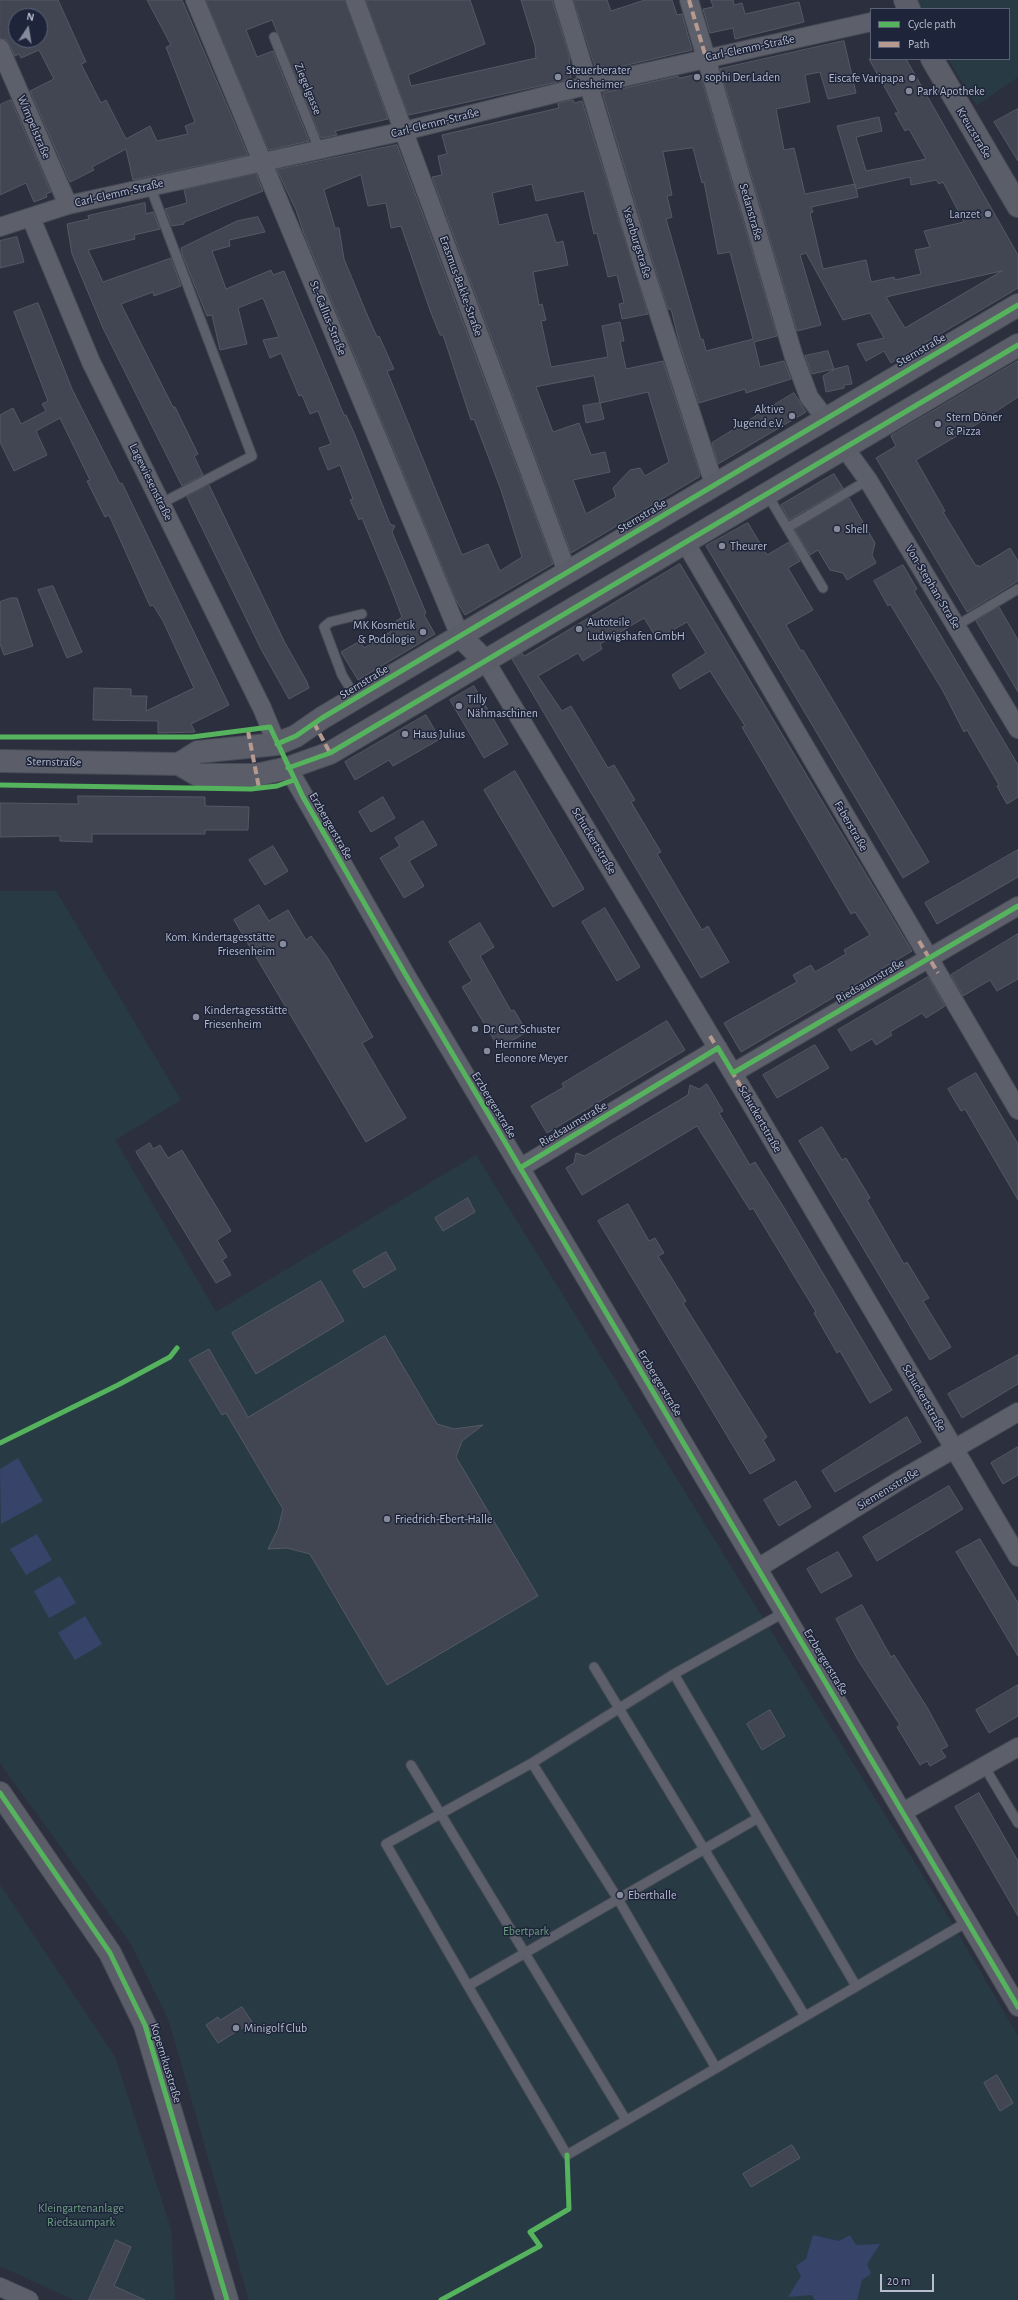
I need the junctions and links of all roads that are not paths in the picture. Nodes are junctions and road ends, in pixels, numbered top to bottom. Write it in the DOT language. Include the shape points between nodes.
graph roads {
  1 [pos="195,0"];
  2 [pos="355,0"];
  3 [pos="563,0"];
  4 [pos="689,0"];
  5 [pos="870,22"];
  6 [pos="274,37"];
  7 [pos="0,48"];
  8 [pos="706,58"];
  9 [pos="933,60"];
  10 [pos="589,84"];
  11 [pos="404,131"];
  12 [pos="319,149"];
  13 [pos="263,161"];
  14 [pos="150,186"];
  15 [pos="68,205"];
  16 [pos="1018,206"];
  17 [pos="31,218"];
  18 [pos="0,227"];
  19 [pos="1018,305"];
  20 [pos="1018,345"];
  21 [pos="825,418"];
  22 [pos="844,447"];
  23 [pos="868,480"];
  24 [pos="714,484"];
  25 [pos="767,494"];
  26 [pos="162,503"];
  27 [pos="667,512"];
  28 [pos="787,528"];
  29 [pos="685,542"];
  30 [pos="566,572"];
  31 [pos="822,588"];
  32 [pos="1018,589"];
  33 [pos="362,614"];
  34 [pos="956,626"];
  35 [pos="460,636"];
  36 [pos="486,662"];
  37 [pos="356,698"];
  38 [pos="1018,729"];
  39 [pos="277,744"];
  40 [pos="0,761"];
  41 [pos="179,764"];
  42 [pos="288,768"];
  43 [pos="1018,906"];
  44 [pos="929,958"];
  45 [pos="718,1048"];
  46 [pos="733,1073"];
  47 [pos="1018,1110"];
  48 [pos="520,1168"];
  49 [pos="1018,1412"];
  50 [pos="954,1450"];
  51 [pos="1018,1557"];
  52 [pos="758,1568"];
  53 [pos="784,1612"];
  54 [pos="594,1667"];
  55 [pos="674,1674"];
  56 [pos="618,1709"];
  57 [pos="1018,1747"];
  58 [pos="532,1763"];
  59 [pos="411,1765"];
  60 [pos="984,1766"];
  61 [pos="0,1793"];
  62 [pos="903,1812"];
  63 [pos="441,1814"];
  64 [pos="758,1818"];
  65 [pos="1018,1823"];
  66 [pos="703,1850"];
  67 [pos="618,1899"];
  68 [pos="967,1922"];
  69 [pos="525,1953"];
  70 [pos="468,1986"];
  71 [pos="856,1986"];
  72 [pos="1013,1988"];
  73 [pos="1018,2007"];
  74 [pos="805,2016"];
  75 [pos="716,2068"];
  76 [pos="626,2120"];
  77 [pos="0,2287"];
  78 [pos="29,2300"];
  79 [pos="227,2300"];
  1 -- 13 [label="street, St.-Gallus-Straße"];
  2 -- 11 [label="street, Erasmus-Bakke-Straße"];
  3 -- 10 [label="street, Ysenburgstraße"];
  4 -- 8 [label="street, Sedanstraße"];
  5 -- 8 [label="street, Carl-Clemm-Straße"];
  6 -- 12 [label="lane, Ziegelgasse"];
  7 -- 15 [label="street, Wimpelstraße"];
  8 -- 10 [label="street, Carl-Clemm-Straße"];
  8 -- 21 [label="street, Sedanstraße" via="793,354 809,397"];
  9 -- 16 [label="main road, Kreuzstraße"];
  10 -- 11 [label="street, Carl-Clemm-Straße"];
  10 -- 24 [label="street, Ysenburgstraße"];
  11 -- 12 [label="street, Carl-Clemm-Straße"];
  11 -- 30 [label="street, Erasmus-Bakke-Straße"];
  12 -- 13 [label="street, Carl-Clemm-Straße"];
  13 -- 14 [label="street, Carl-Clemm-Straße"];
  13 -- 35 [label="street, St.-Gallus-Straße"];
  14 -- 15 [label="street, Carl-Clemm-Straße"];
  14 -- 26 [label="lane" via="252,456"];
  15 -- 17 [label="street, Carl-Clemm-Straße"];
  17 -- 18 [label="street, Carl-Clemm-Straße"];
  17 -- 26 [label="street, Lagewiesenstraße" via="91,362"];
  19 -- 21 [label="main road, Sternstraße"];
  20 -- 22 [label="main road, Sternstraße"];
  21 -- 22 [label="main road"];
  21 -- 24 [label="main road, Sternstraße"];
  22 -- 23 [label="street, Von-Stephan-Straße"];
  22 -- 25 [label="main road, Sternstraße"];
  23 -- 28 [label="lane"];
  23 -- 34 [label="street, Von-Stephan-Straße"];
  24 -- 27 [label="main road, Sternstraße"];
  25 -- 28 [label="lane"];
  25 -- 29 [label="main road, Sternstraße"];
  26 -- 39 [label="street, Lagewiesenstraße"];
  27 -- 29 [label="main road"];
  27 -- 30 [label="main road, Sternstraße"];
  28 -- 31 [label="lane"];
  29 -- 36 [label="main road, Sternstraße"];
  29 -- 44 [label="street, Faberstraße"];
  30 -- 35 [label="main road, Sternstraße"];
  32 -- 34 [label="lane"];
  33 -- 37 [label="lane" via="330,622 324,627 342,675"];
  34 -- 38 [label="street, Von-Stephan-Straße"];
  35 -- 36 [label="main road"];
  35 -- 37 [label="main road, Sternstraße"];
  36 -- 42 [label="main road, Sternstraße" via="330,752"];
  36 -- 45 [label="street, Schuckertstraße"];
  37 -- 39 [label="main road, Sternstraße" via="296,736"];
  39 -- 41 [label="main road, Sternstraße" via="198,752"];
  39 -- 42 [label="main road"];
  40 -- 41 [label="main road, Sternstraße"];
  41 -- 42 [label="main road, Sternstraße" via="198,775 256,774"];
  42 -- 48 [label="street, Erzbergerstraße" via="393,954"];
  43 -- 44 [label="street, Riedsaumstraße"];
  44 -- 46 [label="street, Riedsaumstraße"];
  44 -- 47 [label="street, Faberstraße"];
  45 -- 46 [label="street, Schuckertstraße"];
  45 -- 48 [label="street, Riedsaumstraße"];
  46 -- 50 [label="street, Schuckertstraße"];
  48 -- 52 [label="street, Erzbergerstraße"];
  49 -- 50 [label="street, Siemensstraße"];
  50 -- 51 [label="street, Schuckertstraße"];
  50 -- 52 [label="street, Siemensstraße"];
  52 -- 53 [label="street, Erzbergerstraße"];
  53 -- 55 [label="lane"];
  53 -- 62 [label="street, Erzbergerstraße"];
  54 -- 56 [label="lane"];
  55 -- 56 [label="lane"];
  55 -- 64 [label="lane"];
  56 -- 58 [label="lane"];
  56 -- 66 [label="lane"];
  57 -- 60 [label="street"];
  58 -- 63 [label="lane"];
  58 -- 67 [label="lane"];
  59 -- 63 [label="lane"];
  60 -- 62 [label="street"];
  60 -- 65 [label="lane"];
  61 -- 79 [label="main road, Kopernikusstraße" via="110,1953 145,2025"];
  62 -- 68 [label="street, Erzbergerstraße"];
  63 -- 69 [label="lane"];
  63 -- 70 [label="lane" via="386,1844"];
  64 -- 66 [label="lane"];
  64 -- 71 [label="lane"];
  66 -- 67 [label="lane"];
  66 -- 74 [label="lane"];
  67 -- 69 [label="lane"];
  67 -- 75 [label="lane"];
  68 -- 71 [label="lane"];
  68 -- 72 [label="street, Erzbergerstraße"];
  69 -- 70 [label="lane"];
  69 -- 76 [label="lane"];
  70 -- 76 [label="lane" via="567,2155"];
  71 -- 74 [label="lane"];
  72 -- 73 [label="street, Erzbergerstraße"];
  74 -- 75 [label="lane"];
  75 -- 76 [label="lane"];
  77 -- 78 [label="street"];
}
